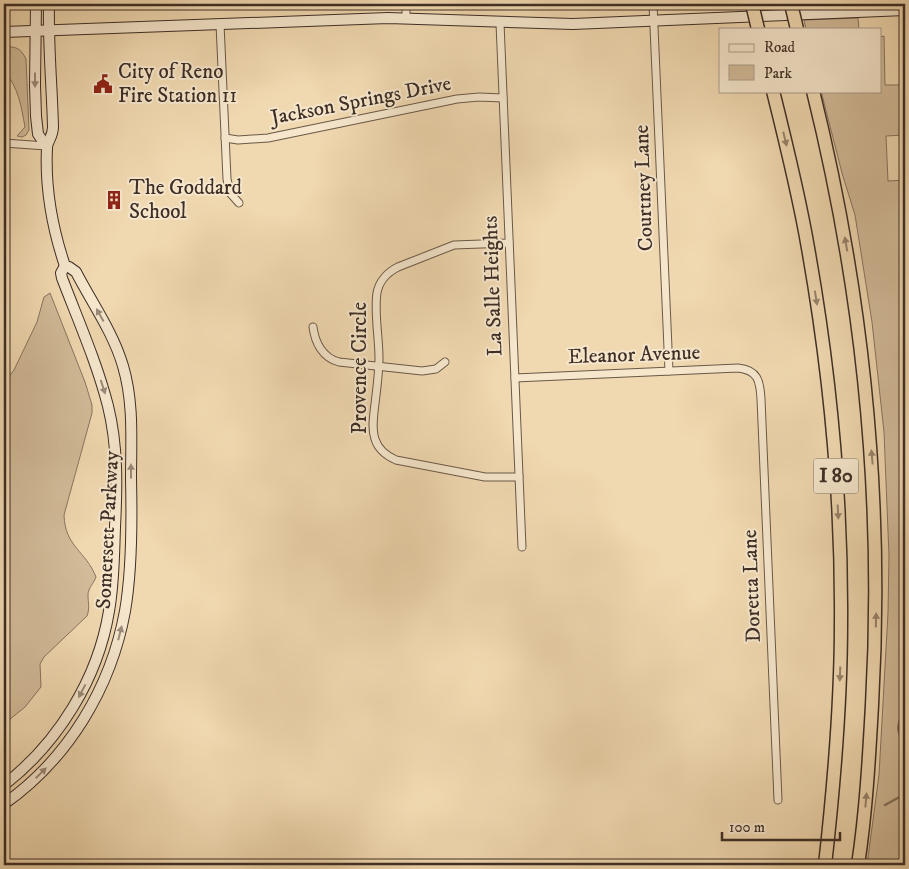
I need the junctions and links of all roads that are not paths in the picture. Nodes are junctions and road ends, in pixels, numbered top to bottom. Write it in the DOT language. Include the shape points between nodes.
graph roads {
  1 [pos="36,4"];
  2 [pos="49,4"];
  3 [pos="406,4"];
  4 [pos="652,4"];
  5 [pos="752,4"];
  6 [pos="791,4"];
  7 [pos="905,10"];
  8 [pos="406,18"];
  9 [pos="654,21"];
  10 [pos="500,23"];
  11 [pos="220,24"];
  12 [pos="758,28"];
  13 [pos="797,28"];
  14 [pos="49,31"];
  15 [pos="4,32"];
  16 [pos="35,32"];
  17 [pos="773,92"];
  18 [pos="813,92"];
  19 [pos="503,98"];
  20 [pos="225,138"];
  21 [pos="4,143"];
  22 [pos="46,146"];
  23 [pos="239,203"];
  24 [pos="509,244"];
  25 [pos="65,266"];
  26 [pos="312,327"];
  27 [pos="445,362"];
  28 [pos="379,367"];
  29 [pos="669,371"];
  30 [pos="754,373"];
  31 [pos="515,378"];
  32 [pos="519,477"];
  33 [pos="522,547"];
  34 [pos="4,785"];
  35 [pos="778,800"];
  36 [pos="4,804"];
  37 [pos="825,865"];
  38 [pos="858,865"];
  1 -- 16 [label="main road, Somersett Parkway"];
  2 -- 14 [label="main road, Somersett Parkway"];
  3 -- 8 [label="street"];
  4 -- 9 [label="street, Courtney Lane"];
  5 -- 12 [label="highway, bridge"];
  6 -- 13 [label="highway, bridge"];
  7 -- 9 [label="main road"];
  8 -- 10 [label="main road"];
  8 -- 11 [label="main road"];
  9 -- 10 [label="main road"];
  9 -- 29 [label="street, Courtney Lane"];
  10 -- 19 [label="street, La Salle Heights"];
  11 -- 14 [label="main road"];
  11 -- 20 [label="street"];
  14 -- 16 [label="main road"];
  14 -- 22 [label="main road, Somersett Parkway" via="53,133"];
  15 -- 16 [label="main road"];
  16 -- 22 [label="main road, Somersett Parkway, one-way" via="37,129"];
  17 -- 37 [label="highway, I 80, one-way" via="808,247 836,469 841,577 840,670"];
  38 -- 18 [label="highway, I 80, one-way" via="874,666 874,482 851,273"];
  19 -- 20 [label="street, Jackson Springs Drive" via="457,99 268,138"];
  19 -- 24 [label="street, La Salle Heights"];
  20 -- 23 [label="street" via="228,187"];
  21 -- 22 [label="street"];
  22 -- 25 [label="main road, Somersett Parkway" via="52,214"];
  24 -- 28 [label="street, Provence Circle" via="454,246 387,274 377,292"];
  24 -- 31 [label="street, La Salle Heights"];
  25 -- 34 [label="main road, Somersett Parkway, one-way" via="62,278 103,388 112,428 117,492 112,592 98,654 73,706 41,751"];
  36 -- 25 [label="main road, Somersett Parkway, one-way" via="50,763 94,700 115,650 128,587 132,493 129,393 119,355 106,324 76,272"];
  26 -- 28 [label="street" via="317,344 330,358"];
  27 -- 28 [label="street" via="430,370"];
  28 -- 32 [label="street, Provence Circle" via="373,432 378,446 389,457 470,475"];
  29 -- 30 [label="street, Eleanor Avenue" via="738,368"];
  29 -- 31 [label="street, Eleanor Avenue"];
  30 -- 35 [label="street, Doretta Lane" via="761,399"];
  31 -- 32 [label="street, La Salle Heights"];
  32 -- 33 [label="street, La Salle Heights"];
}
